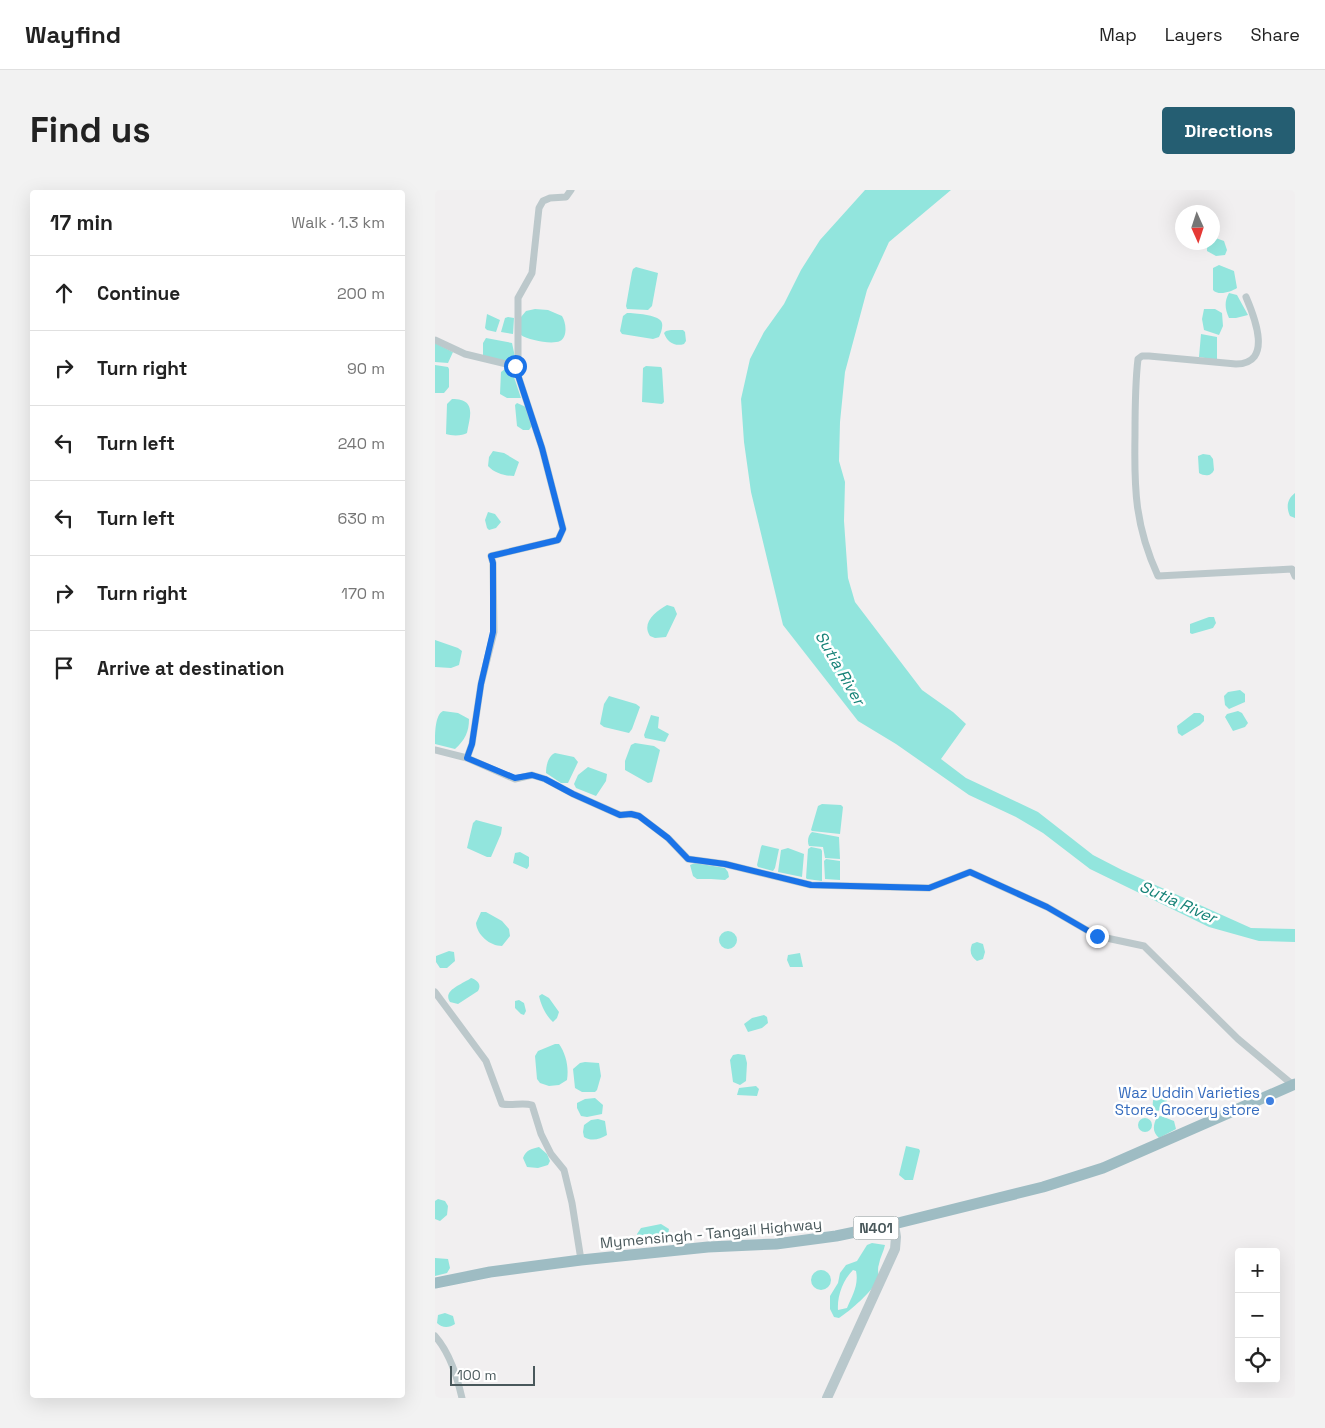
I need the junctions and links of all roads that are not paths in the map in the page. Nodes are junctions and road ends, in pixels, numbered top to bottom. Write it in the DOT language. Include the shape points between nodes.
graph roads {
  1 [pos="571,190"];
  2 [pos="1246,298"];
  3 [pos="435,340"];
  4 [pos="515,366"];
  5 [pos="1295,576"];
  6 [pos="435,750"];
  7 [pos="467,758"];
  8 [pos="435,992"];
  9 [pos="1294,1084"];
  10 [pos="895,1224"];
  11 [pos="581,1260"];
  12 [pos="435,1283"];
  13 [pos="435,1336"];
  14 [pos="462,1398"];
  15 [pos="827,1398"];
  1 -- 4 [label="street" via="566,197 543,201 539,208 532,273 518,298 518,360"];
  2 -- 5 [label="street" via="1255,318 1259,346 1255,358 1249,363 1138,358 1134,484 1140,524 1147,552 1158,576 1292,569"];
  3 -- 4 [label="street" via="465,354"];
  4 -- 7 [label="street" via="542,448 563,529 558,540 491,556 493,632"];
  6 -- 7 [label="street"];
  7 -- 9 [label="street" via="515,778 532,775 545,779 620,815 639,816 668,838 688,859 725,864 818,886 929,888 970,872 1047,907 1097,936 1145,946 1238,1039"];
  8 -- 11 [label="street" via="486,1061 502,1104 532,1105 541,1134 564,1170"];
  9 -- 10 [label="highway, Mymensingh - Tangail Highway / N401" via="1103,1168 1043,1187"];
  10 -- 11 [label="highway, Mymensingh - Tangail Highway / N401" via="776,1244 708,1247"];
  10 -- 15 [label="main road" via="895,1249"];
  11 -- 12 [label="highway, Mymensingh - Tangail Highway / N401"];
  13 -- 14 [label="street" via="452,1365"];
}
